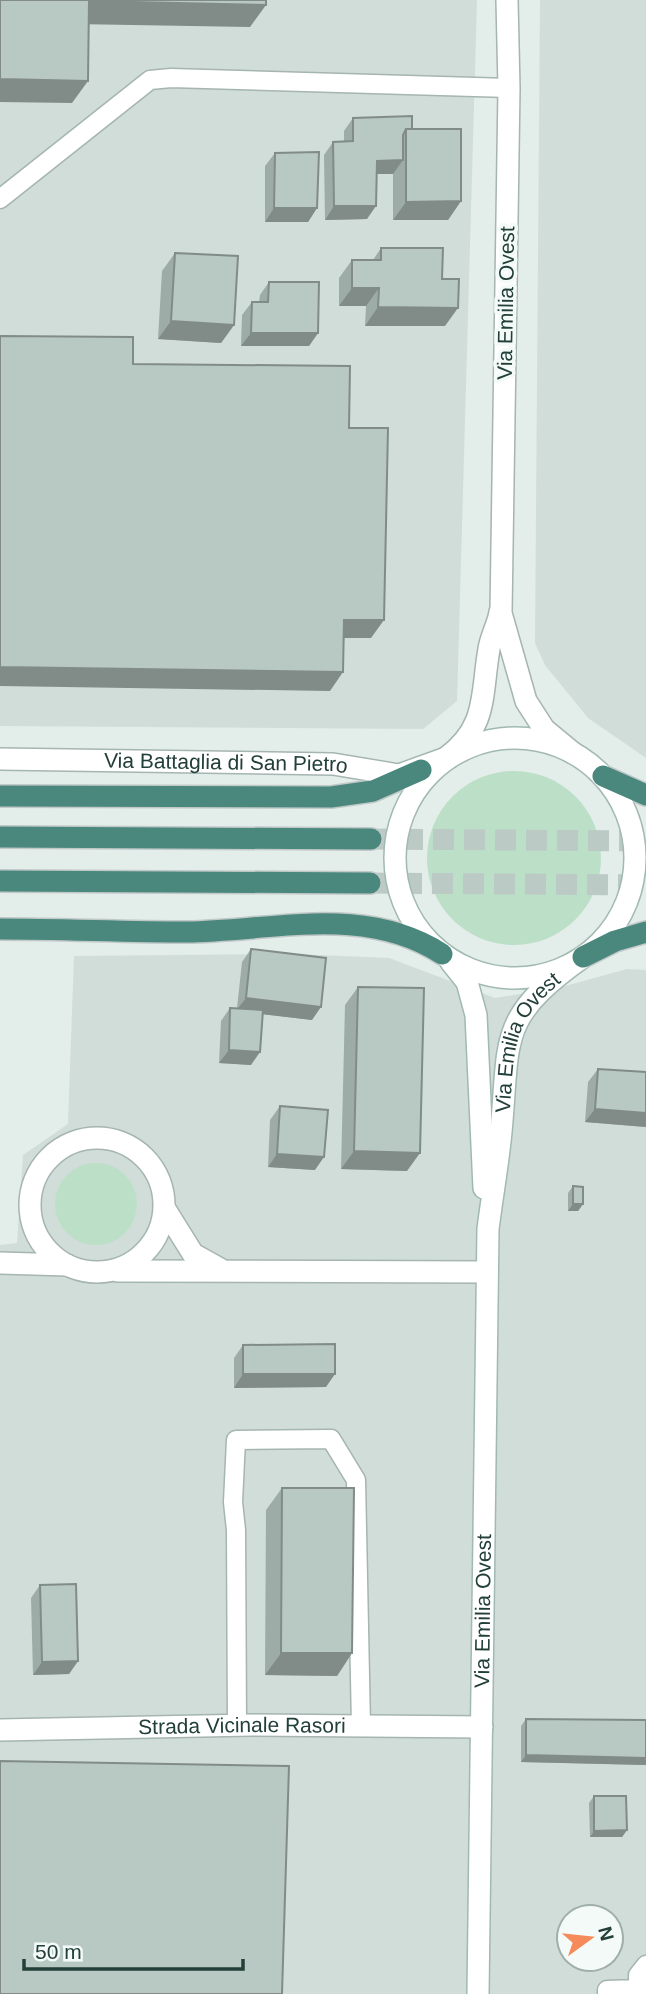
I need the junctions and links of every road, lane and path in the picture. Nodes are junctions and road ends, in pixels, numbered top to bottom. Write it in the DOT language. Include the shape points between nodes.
graph roads {
  1 [pos="508,0"];
  2 [pos="509,88"];
  3 [pos="0,199"];
  4 [pos="501,607"];
  5 [pos="573,752"];
  6 [pos="446,758"];
  7 [pos="0,759"];
  8 [pos="421,770"];
  9 [pos="603,776"];
  10 [pos="646,795"];
  11 [pos="0,796"];
  12 [pos="0,837"];
  13 [pos="371,839"];
  14 [pos="0,881"];
  15 [pos="370,883"];
  16 [pos="0,929"];
  17 [pos="646,932"];
  18 [pos="442,954"];
  19 [pos="583,957"];
  20 [pos="165,1209"];
  21 [pos="488,1229"];
  22 [pos="0,1263"];
  23 [pos="67,1265"];
  24 [pos="222,1270"];
  25 [pos="110,1271"];
  26 [pos="487,1272"];
  27 [pos="237,1726"];
  28 [pos="361,1726"];
  29 [pos="482,1727"];
  30 [pos="0,1730"];
  31 [pos="646,1965"];
  32 [pos="478,1994"];
  33 [pos="607,1994"];
  1 -- 2 [label="street, Via Emilia Ovest"];
  2 -- 3 [label="lane" via="149,80"];
  2 -- 4 [label="street, Via Emilia Ovest"];
  4 -- 5 [label="street, Via Emilia Ovest" via="526,701 544,729"];
  4 -- 6 [label="street, Via Emilia Ovest" via="488,650 476,726 468,740"];
  5 -- 6 [label="street, Via Emilia Ovest" via="519,737 481,742"];
  5 -- 9 [label="street, Via Emilia Ovest"];
  6 -- 8 [label="street, Via Battaglia di San Pietro"];
  6 -- 18 [label="street, Via Emilia Ovest" via="409,800 396,836 395,855 406,911"];
  7 -- 8 [label="street, Via Battaglia di San Pietro" via="333,764 399,775"];
  8 -- 11 [label="highway" via="373,791 331,797"];
  9 -- 10 [label="highway"];
  9 -- 19 [label="street, Via Emilia Ovest" via="630,825 633,881 620,916"];
  12 -- 13 [label="highway"];
  14 -- 15 [label="highway"];
  16 -- 18 [label="highway" via="187,932 273,924 353,925 401,934"];
  17 -- 19 [label="highway"];
  18 -- 19 [label="street, Via Emilia Ovest" via="475,972 512,978 549,973"];
  18 -- 21 [label="street, Via Emilia Ovest" via="467,982 476,1015"];
  19 -- 21 [label="street, Via Emilia Ovest" via="535,997 512,1031"];
  20 -- 23 [label="street" via="153,1167 137,1150 117,1140 95,1137 73,1142 54,1153 32,1190 37,1234"];
  20 -- 24 [label="street" via="193,1254"];
  20 -- 25 [label="street" via="148,1249 131,1263"];
  21 -- 26 [label="street, Via Emilia Ovest"];
  22 -- 23 [label="street"];
  23 -- 25 [label="street"];
  24 -- 25 [label="street"];
  24 -- 26 [label="street"];
  26 -- 29 [label="street, Via Emilia Ovest"];
  27 -- 28 [label="street, Strada Vicinale Rasori"];
  27 -- 28 [label="lane" via="236,1440 331,1439 356,1480"];
  27 -- 30 [label="street, Strada Vicinale Rasori"];
  28 -- 29 [label="street, Strada Vicinale Rasori"];
  29 -- 32 [label="street, Via Emilia Ovest"];
  31 -- 33 [label="lane" via="638,1975 638,1989 607,1990"];
}
